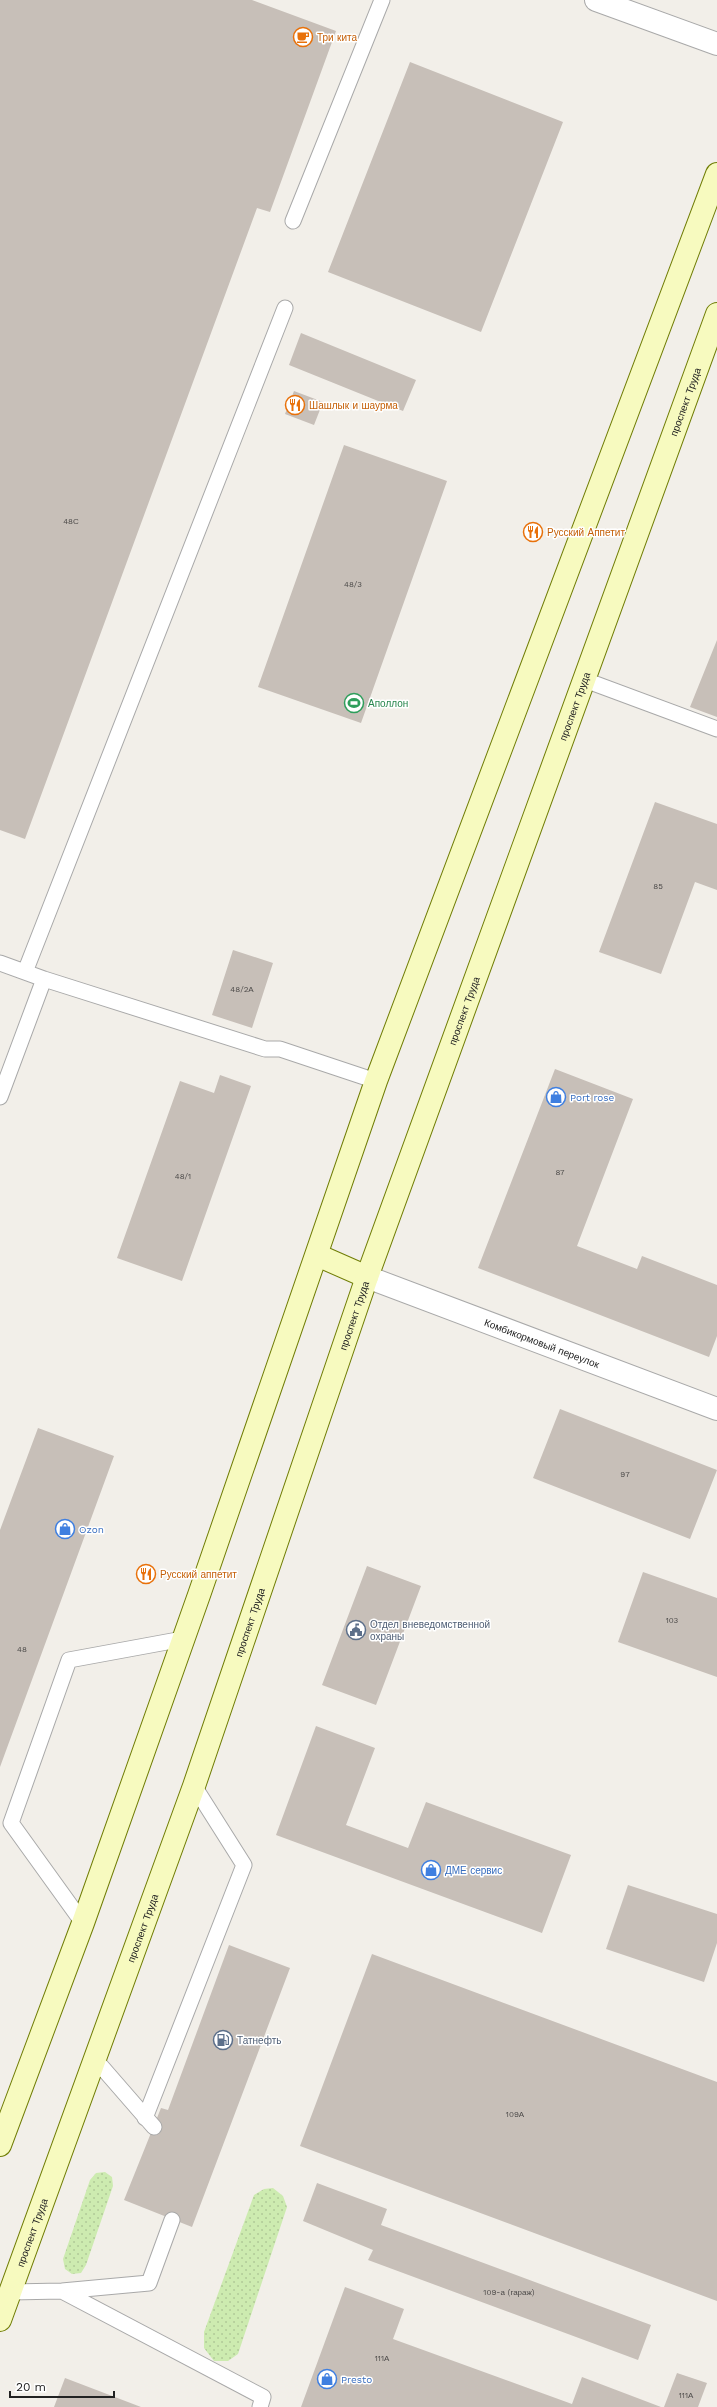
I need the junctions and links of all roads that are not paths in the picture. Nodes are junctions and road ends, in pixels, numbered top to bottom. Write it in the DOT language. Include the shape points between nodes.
graph roads {
  1 [pos="382,0"];
  2 [pos="596,0"];
  3 [pos="717,44"];
  4 [pos="717,174"];
  5 [pos="293,221"];
  6 [pos="285,308"];
  7 [pos="717,314"];
  8 [pos="585,680"];
  9 [pos="717,729"];
  10 [pos="0,963"];
  11 [pos="25,972"];
  12 [pos="44,979"];
  13 [pos="376,1081"];
  14 [pos="0,1097"];
  15 [pos="317,1255"];
  16 [pos="366,1277"];
  17 [pos="717,1409"];
  18 [pos="182,1640"];
  19 [pos="194,1786"];
  20 [pos="83,1923"];
  21 [pos="94,2058"];
  22 [pos="0,2145"];
  23 [pos="172,2220"];
  24 [pos="62,2291"];
  25 [pos="11,2292"];
  26 [pos="0,2320"];
  27 [pos="260,2407"];
  1 -- 5 [label="lane"];
  2 -- 3 [label="street"];
  4 -- 13 [label="main road"];
  6 -- 11 [label="lane"];
  7 -- 8 [label="main road, проспект Труда"];
  8 -- 9 [label="lane"];
  8 -- 16 [label="main road, проспект Труда"];
  10 -- 11 [label="lane"];
  11 -- 12 [label="lane"];
  12 -- 13 [label="lane" via="265,1049 280,1049"];
  12 -- 14 [label="lane"];
  13 -- 15 [label="main road"];
  15 -- 16 [label="main road"];
  15 -- 18 [label="main road"];
  16 -- 17 [label="street, Комбикормовый переулок"];
  16 -- 19 [label="main road, проспект Труда"];
  18 -- 20 [label="main road"];
  18 -- 20 [label="lane" via="69,1660 11,1822"];
  19 -- 21 [label="main road, проспект Труда"];
  19 -- 21 [label="lane" via="244,1865 150,2122"];
  20 -- 22 [label="main road"];
  21 -- 25 [label="main road, проспект Труда"];
  23 -- 24 [label="lane" via="149,2283"];
  24 -- 25 [label="lane"];
  24 -- 27 [label="lane" via="264,2397"];
  25 -- 26 [label="main road, проспект Труда"];
}
